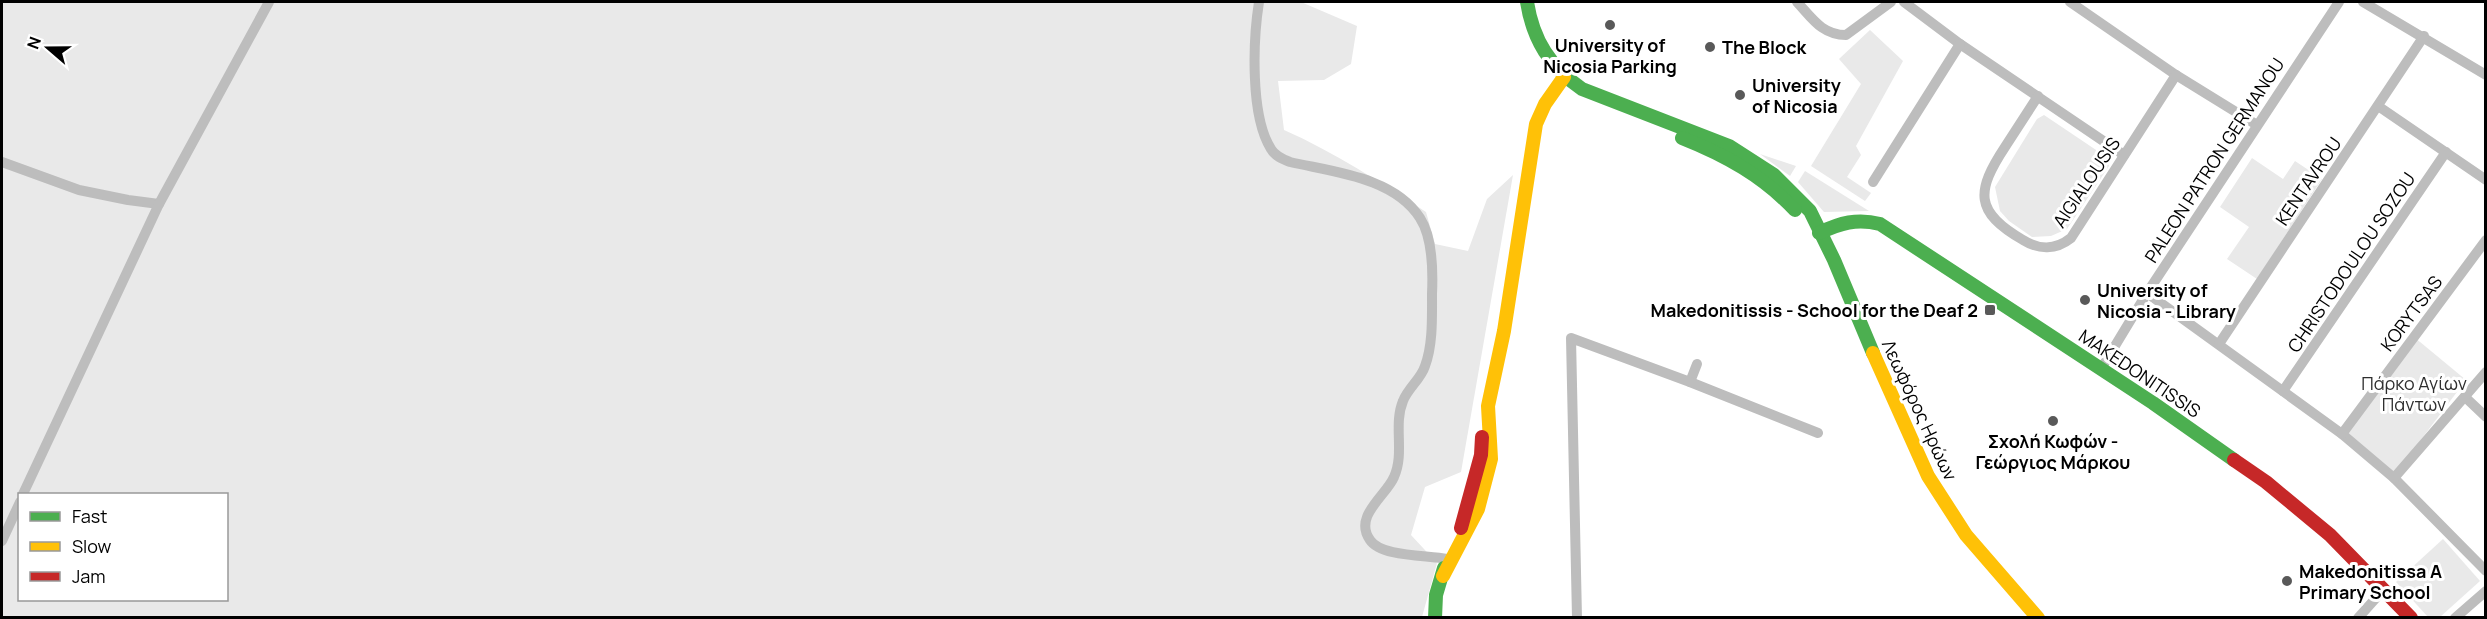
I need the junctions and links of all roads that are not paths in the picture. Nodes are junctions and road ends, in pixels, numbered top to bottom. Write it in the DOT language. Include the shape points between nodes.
graph roads {
  1 [pos="269,2"];
  2 [pos="1259,2"];
  3 [pos="1518,2"];
  4 [pos="1527,2"];
  5 [pos="1797,2"];
  6 [pos="1891,2"];
  7 [pos="1904,2"];
  8 [pos="2070,2"];
  9 [pos="2339,2"];
  10 [pos="2363,2"];
  11 [pos="2424,36"];
  12 [pos="1960,44"];
  13 [pos="2176,75"];
  14 [pos="2486,75"];
  15 [pos="1561,81"];
  16 [pos="2038,96"];
  17 [pos="2378,106"];
  18 [pos="2257,125"];
  19 [pos="2446,152"];
  20 [pos="2124,155"];
  21 [pos="2,162"];
  22 [pos="2486,180"];
  23 [pos="1873,182"];
  24 [pos="159,204"];
  25 [pos="1818,231"];
  26 [pos="2486,240"];
  27 [pos="2147,293"];
  28 [pos="2219,344"];
  29 [pos="1697,364"];
  30 [pos="2101,369"];
  31 [pos="2486,372"];
  32 [pos="1690,382"];
  33 [pos="2283,391"];
  34 [pos="2465,397"];
  35 [pos="1488,406"];
  36 [pos="2486,417"];
  37 [pos="1818,433"];
  38 [pos="2342,434"];
  39 [pos="2394,478"];
  40 [pos="24,493"];
  41 [pos="18,506"];
  42 [pos="2,541"];
  43 [pos="1447,559"];
  44 [pos="2486,571"];
  45 [pos="1443,576"];
  46 [pos="2384,589"];
  47 [pos="2486,591"];
  48 [pos="1435,618"];
  49 [pos="1577,618"];
  50 [pos="2038,618"];
  51 [pos="2358,618"];
  52 [pos="2411,618"];
  53 [pos="2455,618"];
  1 -- 24 [label="street"];
  2 -- 43 [label="street" via="1256,82 1262,131 1272,150 1290,162 1358,178 1386,189 1406,201 1421,220 1428,241 1433,286 1430,341 1425,367 1403,400 1395,476 1368,512 1366,525 1368,538 1378,549"];
  3 -- 15 [label="main road, Λεωφόρος Ηρώων" via="1526,42 1539,64"];
  4 -- 15 [label="main road, Λεωφόρος Ηρώων" via="1542,51"];
  5 -- 6 [label="street" via="1822,29 1846,36"];
  7 -- 12 [label="street"];
  8 -- 13 [label="street"];
  9 -- 18 [label="street, PALEON PATRON GERMANOU"];
  10 -- 11 [label="street"];
  11 -- 14 [label="street"];
  11 -- 17 [label="street, KENTAVROU"];
  12 -- 16 [label="street"];
  12 -- 23 [label="street"];
  13 -- 18 [label="street"];
  13 -- 20 [label="street, AIGIALOUSIS"];
  15 -- 25 [label="main road, Λεωφόρος Ηρώων" via="1583,100 1728,158 1768,185"];
  15 -- 35 [label="main road" via="1536,123"];
  16 -- 20 [label="street"];
  16 -- 20 [label="street, AIGIALOUSIS" via="1984,185 1989,213 1997,223 2025,242 2042,247 2062,245 2071,238"];
  17 -- 19 [label="street"];
  17 -- 28 [label="street, KENTAVROU"];
  18 -- 27 [label="street, PALEON PATRON GERMANOU"];
  19 -- 22 [label="street"];
  19 -- 33 [label="street, CHRISTODOULOU SOZOU"];
  21 -- 24 [label="street" via="79,190"];
  24 -- 40 [label="street"];
  25 -- 30 [label="main road, MAKEDONITISSIS" via="1851,219 1880,224"];
  25 -- 50 [label="main road, Λεωφόρος Ηρώων" via="1928,476 1966,535"];
  26 -- 38 [label="street, KORYTSAS"];
  27 -- 28 [label="street"];
  27 -- 30 [label="street, PALEON PATRON GERMANOU"];
  28 -- 33 [label="street"];
  29 -- 32 [label="street"];
  30 -- 46 [label="main road, MAKEDONITISSIS" via="2266,482"];
  31 -- 34 [label="street"];
  32 -- 37 [label="street"];
  32 -- 49 [label="street" via="1571,338"];
  33 -- 38 [label="street"];
  34 -- 36 [label="street"];
  34 -- 39 [label="street"];
  35 -- 43 [label="main road" via="1465,519"];
  35 -- 45 [label="main road" via="1491,459 1478,509"];
  38 -- 39 [label="street"];
  39 -- 44 [label="street"];
  41 -- 42 [label="street"];
  43 -- 45 [label="main road"];
  45 -- 48 [label="main road" via="1436,595"];
  46 -- 51 [label="street"];
  46 -- 52 [label="main road, MAKEDONITISSIS"];
  47 -- 53 [label="street"];
}
